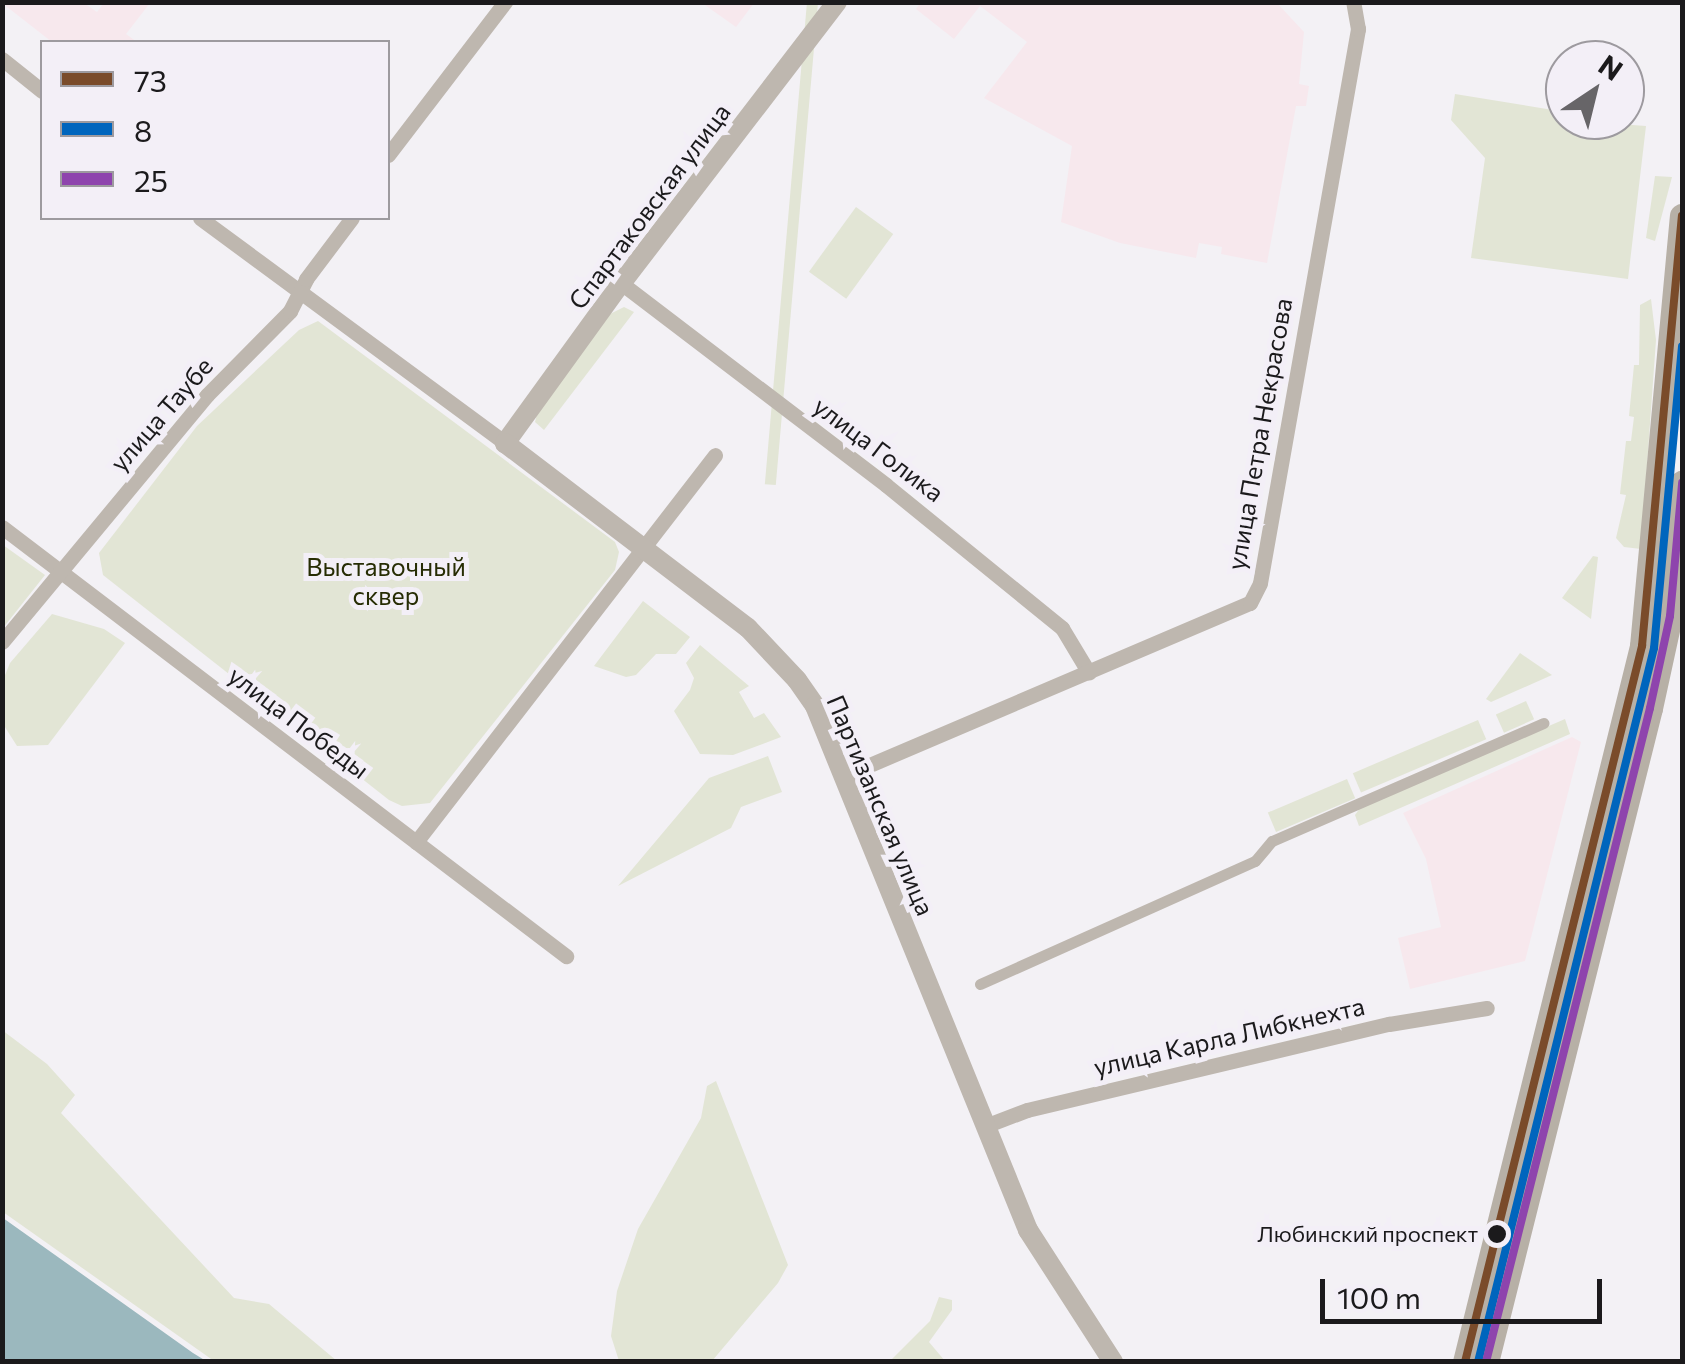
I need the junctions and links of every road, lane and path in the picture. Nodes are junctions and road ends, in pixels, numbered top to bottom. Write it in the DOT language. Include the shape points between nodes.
graph roads {
  1 [pos="505,2"];
  2 [pos="837,2"];
  3 [pos="1355,10"];
  4 [pos="2,59"];
  5 [pos="40,89"];
  6 [pos="390,153"];
  7 [pos="1682,216"];
  8 [pos="203,220"];
  9 [pos="350,220"];
  10 [pos="621,283"];
  11 [pos="301,294"];
  12 [pos="505,443"];
  13 [pos="715,455"];
  14 [pos="1682,483"];
  15 [pos="2,527"];
  16 [pos="646,548"];
  17 [pos="60,571"];
  18 [pos="1676,616"];
  19 [pos="2,642"];
  20 [pos="1088,673"];
  21 [pos="1544,723"];
  22 [pos="846,775"];
  23 [pos="416,842"];
  24 [pos="566,956"];
  25 [pos="980,984"];
  26 [pos="1487,1008"];
  27 [pos="985,1126"];
  28 [pos="1114,1362"];
  29 [pos="1465,1362"];
  30 [pos="1486,1362"];
  1 -- 6 [label="street"];
  2 -- 10 [label="street, Спартаковская улица"];
  3 -- 20 [label="street, улица Петра Некрасова" via="1256,593 1241,609"];
  4 -- 5 [label="street"];
  7 -- 29 [label="main road" via="1642,646"];
  8 -- 11 [label="street, Партизанская улица"];
  9 -- 11 [label="street, улица Таубе"];
  10 -- 12 [label="street, Спартаковская улица"];
  10 -- 20 [label="street, улица Голика" via="1062,628"];
  11 -- 12 [label="street, Партизанская улица"];
  11 -- 17 [label="street, улица Таубе"];
  12 -- 16 [label="street, Партизанская улица"];
  13 -- 16 [label="street"];
  14 -- 18 [label="main road"];
  15 -- 17 [label="street, улица Победы"];
  16 -- 22 [label="street, Партизанская улица" via="775,655 815,706"];
  16 -- 23 [label="street"];
  17 -- 19 [label="street, улица Таубе"];
  17 -- 23 [label="street, улица Победы"];
  18 -- 30 [label="main road"];
  20 -- 22 [label="street, улица Петра Некрасова"];
  21 -- 25 [label="street" via="1272,841 1255,861"];
  22 -- 27 [label="street, Партизанская улица"];
  23 -- 24 [label="street, улица Победы"];
  26 -- 27 [label="street, улица Карла Либкнехта" via="1353,1032 1027,1110"];
  27 -- 28 [label="street, Партизанская улица" via="1028,1230"];
}
